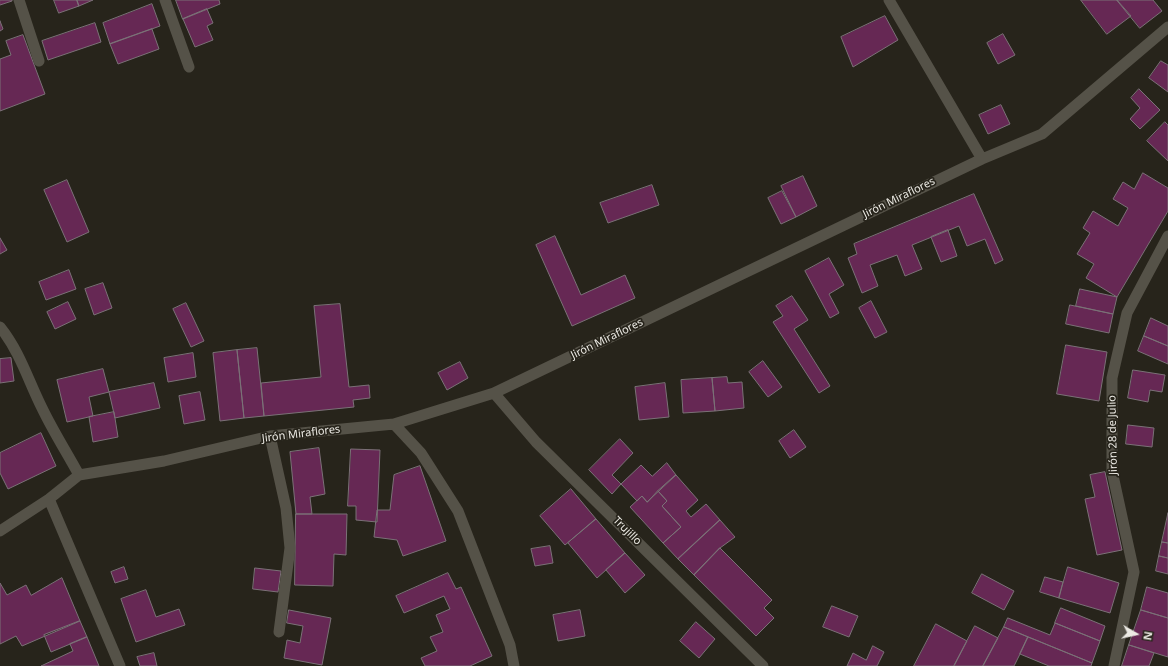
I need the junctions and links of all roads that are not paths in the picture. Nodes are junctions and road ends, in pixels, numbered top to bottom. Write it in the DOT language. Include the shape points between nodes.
graph roads {
  1 [pos="19,0"];
  2 [pos="165,0"];
  3 [pos="889,0"];
  4 [pos="1168,27"];
  5 [pos="39,61"];
  6 [pos="189,67"];
  7 [pos="982,159"];
  8 [pos="1168,236"];
  9 [pos="0,327"];
  10 [pos="494,393"];
  11 [pos="394,424"];
  12 [pos="270,436"];
  13 [pos="79,475"];
  14 [pos="49,498"];
  15 [pos="0,531"];
  16 [pos="279,632"];
  17 [pos="120,666"];
  18 [pos="514,666"];
  19 [pos="763,666"];
  20 [pos="1114,666"];
  1 -- 5 [label="street"];
  2 -- 6 [label="street"];
  3 -- 7 [label="street"];
  4 -- 7 [label="street, Jirón Miraflores" via="1042,134"];
  7 -- 10 [label="street, Jirón Miraflores"];
  8 -- 20 [label="street, Jirón 28 de Julio" via="1126,313 1112,378 1112,471 1134,572"];
  9 -- 13 [label="street" via="18,354 42,408"];
  10 -- 11 [label="street, Jirón Miraflores"];
  10 -- 19 [label="street, Trujillo" via="536,442"];
  11 -- 12 [label="street, Jirón Miraflores"];
  11 -- 18 [label="street" via="421,453 458,510 510,645"];
  12 -- 13 [label="street, Jirón Miraflores" via="164,461"];
  12 -- 16 [label="street" via="286,508 290,548"];
  13 -- 14 [label="street, Jirón Miraflores"];
  14 -- 15 [label="street, Jirón Miraflores"];
  14 -- 17 [label="street"];
}
